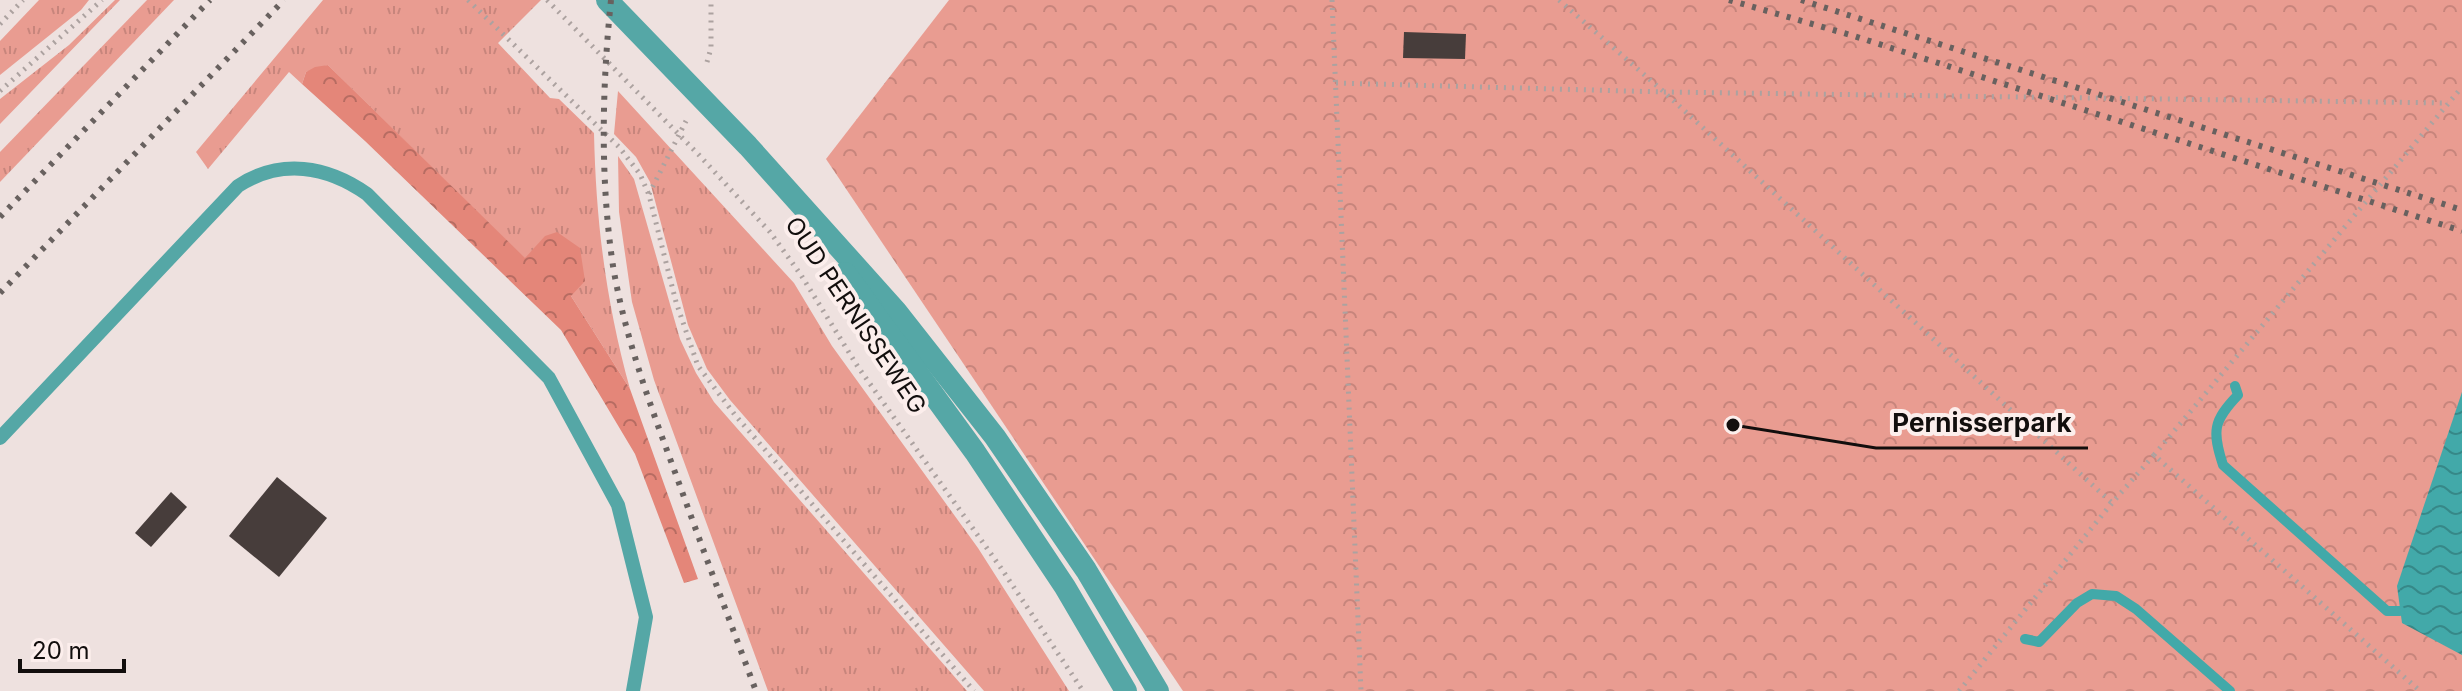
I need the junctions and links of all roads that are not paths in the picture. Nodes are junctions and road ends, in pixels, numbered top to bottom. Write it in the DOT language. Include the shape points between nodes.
graph roads {
  1 [pos="607,0"];
  2 [pos="800,205"];
  3 [pos="0,438"];
  4 [pos="633,691"];
  5 [pos="1126,691"];
  6 [pos="1158,691"];
  1 -- 2 [label="street, OUD PERNISSEWEG"];
  2 -- 5 [label="street, OUD PERNISSEWEG" via="975,452"];
  2 -- 6 [label="street, OUD PERNISSEWEG" via="896,311 995,437 1086,570"];
  3 -- 4 [label="lane" via="238,186 283,168 336,175 367,194 549,378 618,505 646,617"];
}
